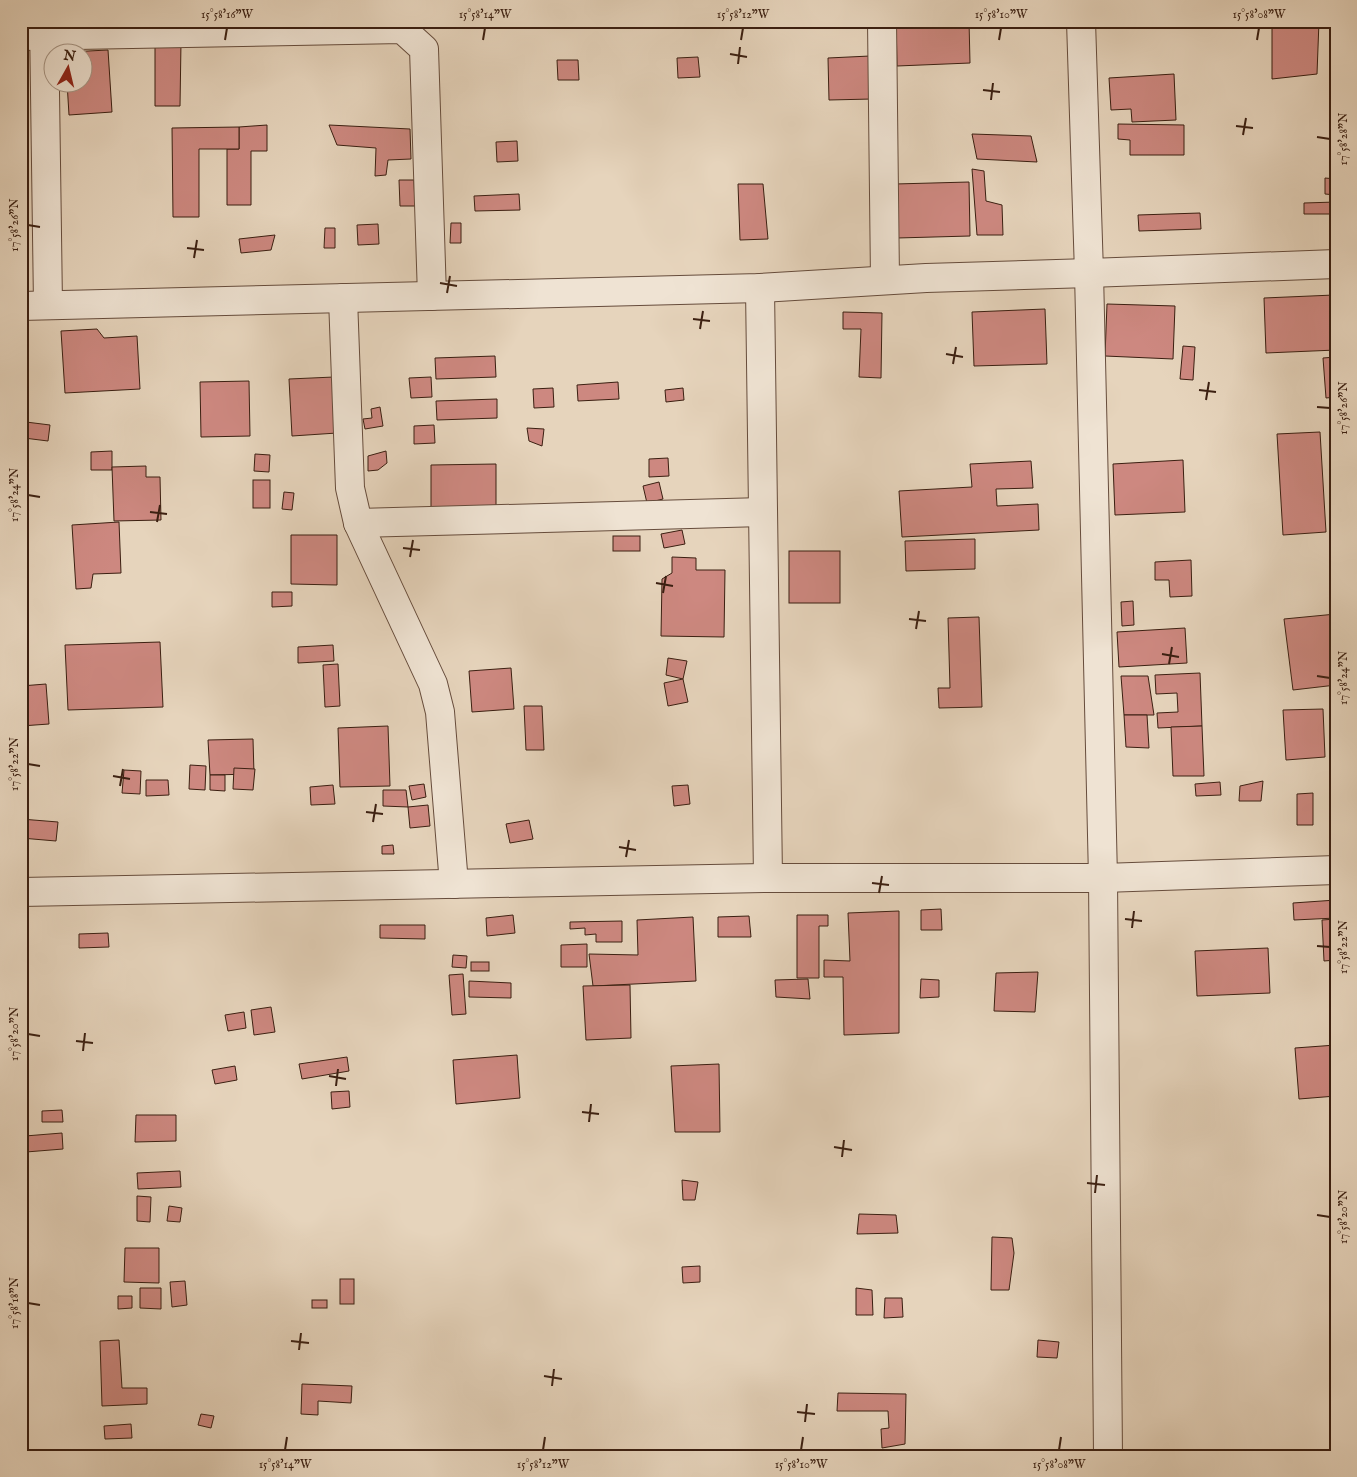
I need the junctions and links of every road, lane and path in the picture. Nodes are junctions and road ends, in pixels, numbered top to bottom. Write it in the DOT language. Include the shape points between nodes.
graph roads {
  1 [pos="882,21"];
  2 [pos="1081,21"];
  3 [pos="350,26"];
  4 [pos="37,31"];
  5 [pos="1336,264"];
  6 [pos="1089,274"];
  7 [pos="885,280"];
  8 [pos="760,288"];
  9 [pos="432,296"];
  10 [pos="343,298"];
  11 [pos="48,305"];
  12 [pos="21,306"];
  13 [pos="763,512"];
  14 [pos="358,523"];
  15 [pos="1336,870"];
  16 [pos="768,878"];
  17 [pos="1103,878"];
  18 [pos="454,884"];
  19 [pos="21,892"];
  20 [pos="1108,1456"];
  1 -- 7 [label="street"];
  2 -- 6 [label="street"];
  3 -- 4 [label="street"];
  3 -- 9 [label="street" via="402,29 424,49"];
  4 -- 11 [label="street"];
  5 -- 6 [label="street"];
  6 -- 7 [label="street"];
  6 -- 17 [label="street"];
  7 -- 8 [label="street"];
  8 -- 9 [label="street"];
  8 -- 13 [label="street"];
  9 -- 10 [label="street"];
  10 -- 11 [label="street"];
  10 -- 14 [label="street" via="350,488"];
  11 -- 12 [label="street"];
  13 -- 14 [label="street"];
  13 -- 16 [label="street"];
  14 -- 18 [label="street" via="433,684 440,712"];
  15 -- 17 [label="street"];
  16 -- 17 [label="street"];
  16 -- 18 [label="street"];
  17 -- 20 [label="street"];
  18 -- 19 [label="street"];
}
